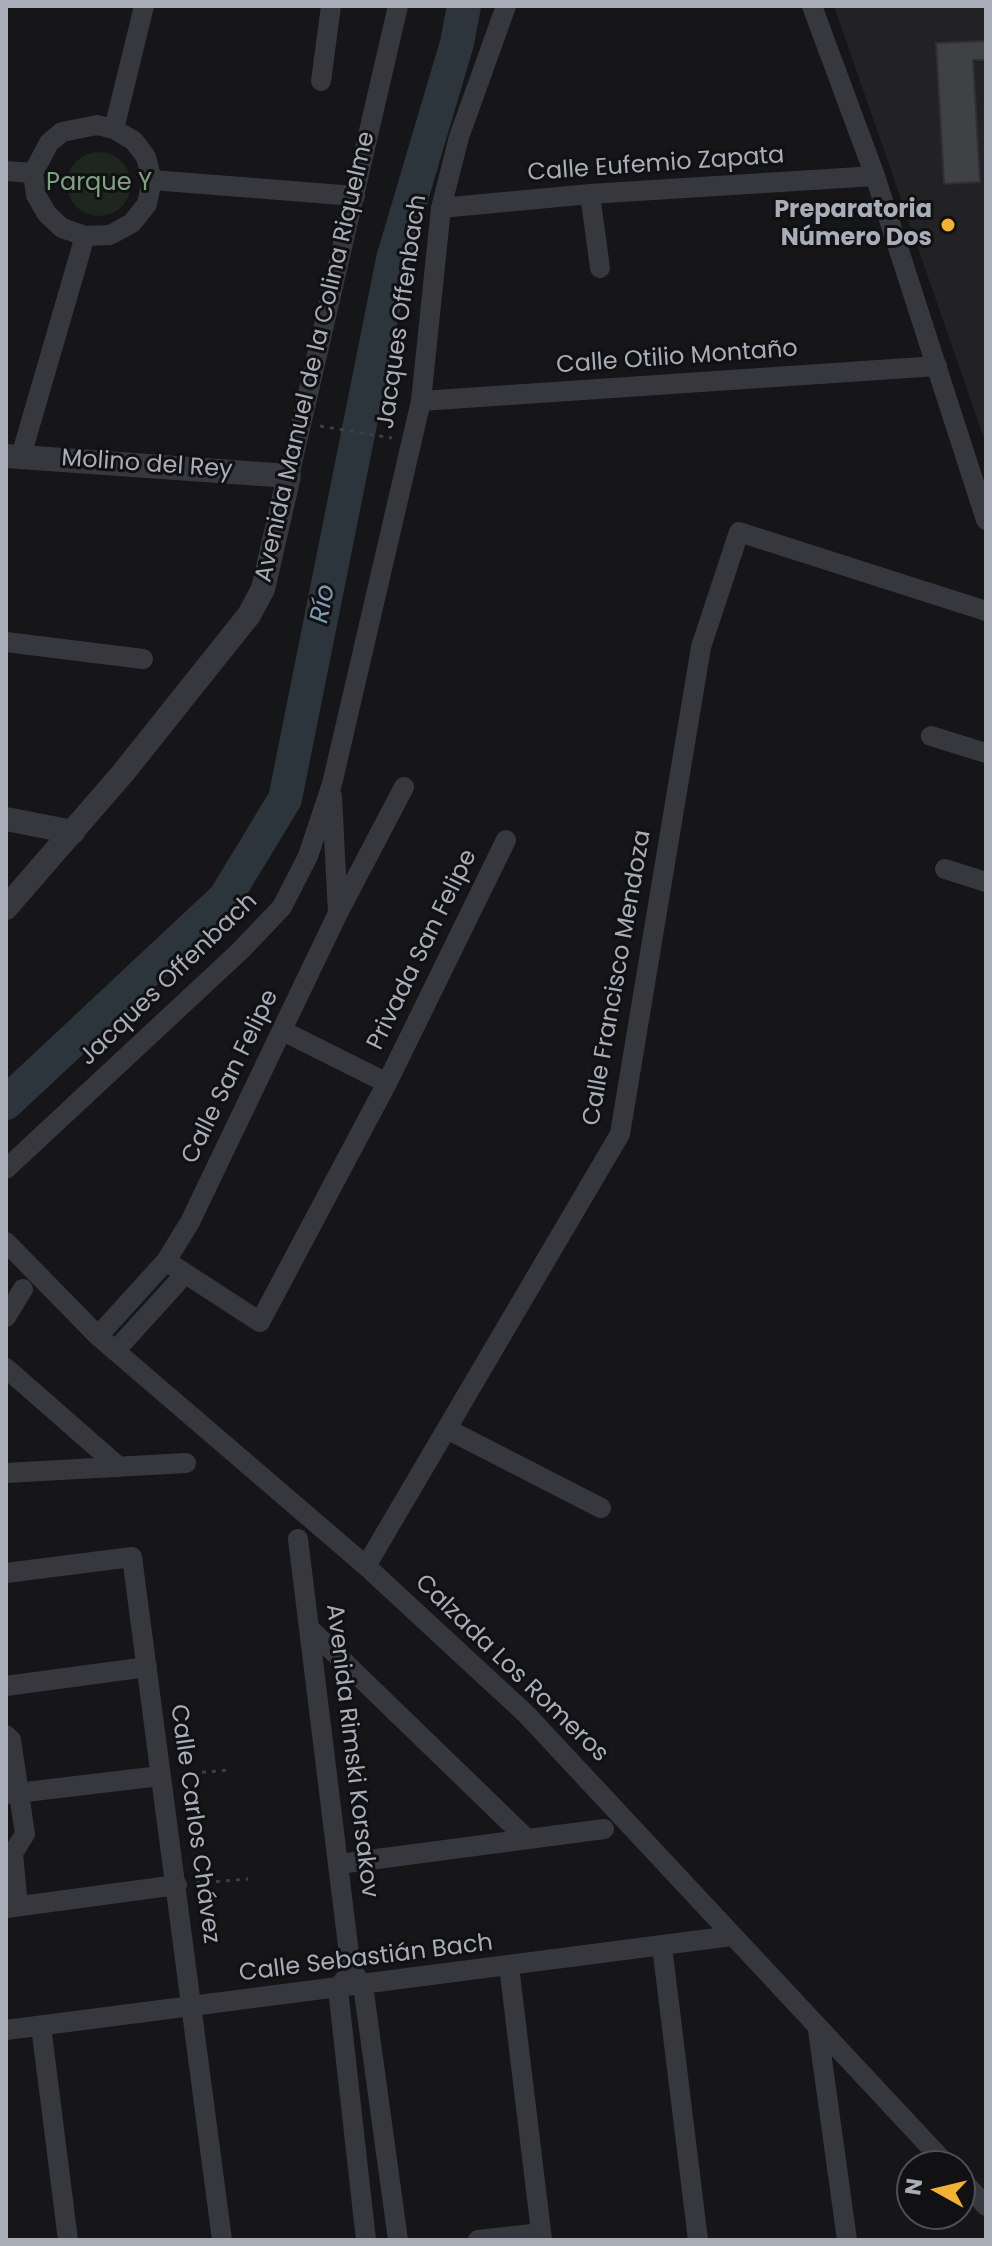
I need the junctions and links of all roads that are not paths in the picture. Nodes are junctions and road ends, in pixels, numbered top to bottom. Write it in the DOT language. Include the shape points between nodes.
graph roads {
  1 [pos="144,6"];
  2 [pos="331,6"];
  3 [pos="398,6"];
  4 [pos="506,6"];
  5 [pos="812,6"];
  6 [pos="321,81"];
  7 [pos="114,129"];
  8 [pos="6,171"];
  9 [pos="33,173"];
  10 [pos="875,176"];
  11 [pos="152,180"];
  12 [pos="590,194"];
  13 [pos="355,196"];
  14 [pos="441,208"];
  15 [pos="85,236"];
  16 [pos="600,268"];
  17 [pos="937,366"];
  18 [pos="421,401"];
  19 [pos="14,456"];
  20 [pos="289,476"];
  21 [pos="986,520"];
  22 [pos="986,611"];
  23 [pos="6,642"];
  24 [pos="143,659"];
  25 [pos="931,736"];
  26 [pos="986,753"];
  27 [pos="332,784"];
  28 [pos="404,787"];
  29 [pos="6,819"];
  30 [pos="73,832"];
  31 [pos="506,840"];
  32 [pos="945,869"];
  33 [pos="986,882"];
  34 [pos="6,908"];
  35 [pos="338,913"];
  36 [pos="283,1031"];
  37 [pos="387,1083"];
  38 [pos="6,1169"];
  39 [pos="6,1242"];
  40 [pos="166,1261"];
  41 [pos="185,1274"];
  42 [pos="23,1289"];
  43 [pos="6,1317"];
  44 [pos="98,1336"];
  45 [pos="115,1351"];
  46 [pos="6,1368"];
  47 [pos="449,1430"];
  48 [pos="186,1463"];
  49 [pos="119,1467"];
  50 [pos="6,1473"];
  51 [pos="601,1508"];
  52 [pos="298,1539"];
  53 [pos="366,1566"];
  54 [pos="6,1573"];
  55 [pos="309,1628"];
  56 [pos="147,1667"];
  57 [pos="6,1686"];
  58 [pos="6,1735"];
  59 [pos="160,1776"];
  60 [pos="13,1794"];
  61 [pos="604,1829"];
  62 [pos="527,1839"];
  63 [pos="339,1864"];
  64 [pos="177,1885"];
  65 [pos="12,1907"];
  66 [pos="732,1936"];
  67 [pos="662,1946"];
  68 [pos="509,1966"];
  69 [pos="357,1978"];
  70 [pos="338,1989"];
  71 [pos="194,2008"];
  72 [pos="41,2026"];
  73 [pos="6,2030"];
  74 [pos="818,2030"];
  75 [pos="375,2073"];
  76 [pos="348,2078"];
  77 [pos="933,2150"];
  78 [pos="542,2236"];
  79 [pos="68,2240"];
  80 [pos="222,2240"];
  81 [pos="366,2240"];
  82 [pos="398,2240"];
  83 [pos="478,2240"];
  84 [pos="698,2240"];
  85 [pos="847,2240"];
  1 -- 7 [label="street"];
  2 -- 6 [label="street"];
  3 -- 13 [label="street, Avenida Manuel de la Colina Riquelme"];
  4 -- 14 [label="street, Jacques Offenbach" via="459,137"];
  5 -- 10 [label="street"];
  7 -- 9 [label="street" via="97,125 62,132 49,143"];
  7 -- 11 [label="street" via="134,141 146,157"];
  8 -- 9 [label="street"];
  9 -- 15 [label="street" via="36,195 47,214 62,228"];
  10 -- 12 [label="street, Calle Eufemio Zapata"];
  10 -- 17 [label="street"];
  11 -- 13 [label="street"];
  11 -- 15 [label="street" via="147,204 132,223 110,235"];
  12 -- 14 [label="street, Calle Eufemio Zapata"];
  12 -- 16 [label="street"];
  13 -- 20 [label="street, Avenida Manuel de la Colina Riquelme"];
  14 -- 18 [label="street, Jacques Offenbach"];
  15 -- 19 [label="street"];
  17 -- 18 [label="street, Calle Otilio Montaño"];
  17 -- 21 [label="street"];
  18 -- 27 [label="street, Jacques Offenbach"];
  19 -- 20 [label="street, Molino del Rey"];
  20 -- 30 [label="street, Avenida Manuel de la Colina Riquelme" via="263,589 249,615"];
  22 -- 47 [label="street, Calle Francisco Mendoza" via="739,532 701,647 620,1134"];
  23 -- 24 [label="street"];
  25 -- 26 [label="street"];
  27 -- 35 [label="street"];
  27 -- 38 [label="street, Jacques Offenbach" via="308,856 282,907"];
  28 -- 35 [label="street"];
  29 -- 30 [label="street"];
  30 -- 34 [label="street, Avenida Manuel de la Colina Riquelme"];
  31 -- 37 [label="street, Privada San Felipe"];
  32 -- 33 [label="street"];
  35 -- 36 [label="street, Calle San Felipe"];
  36 -- 37 [label="street"];
  36 -- 40 [label="street, Calle San Felipe"];
  37 -- 41 [label="street" via="260,1322"];
  39 -- 44 [label="street, Calzada Los Romeros"];
  40 -- 41 [label="street"];
  40 -- 44 [label="street, Calle San Felipe"];
  41 -- 45 [label="street"];
  42 -- 43 [label="street"];
  44 -- 45 [label="street, Calzada Los Romeros"];
  45 -- 53 [label="street, Calzada Los Romeros"];
  46 -- 49 [label="street"];
  47 -- 51 [label="street"];
  47 -- 53 [label="street, Calle Francisco Mendoza"];
  48 -- 49 [label="street"];
  49 -- 50 [label="street"];
  52 -- 55 [label="street, Avenida Rimski Korsakov"];
  53 -- 66 [label="street, Calzada Los Romeros" via="526,1714"];
  54 -- 56 [label="street, Calle Carlos Chávez" via="132,1557"];
  55 -- 62 [label="street"];
  55 -- 63 [label="street, Avenida Rimski Korsakov"];
  56 -- 57 [label="street"];
  56 -- 59 [label="street, Calle Carlos Chávez"];
  58 -- 60 [label="street" via="11,1740"];
  59 -- 60 [label="street"];
  59 -- 64 [label="street, Calle Carlos Chávez"];
  60 -- 65 [label="street" via="25,1834 13,1853"];
  61 -- 62 [label="street"];
  62 -- 63 [label="street"];
  63 -- 69 [label="street, Avenida Rimski Korsakov"];
  64 -- 65 [label="street"];
  64 -- 71 [label="street, Calle Carlos Chávez"];
  66 -- 67 [label="street, Calle Sebastián Bach"];
  66 -- 74 [label="street, Calzada Los Romeros"];
  67 -- 68 [label="street, Calle Sebastián Bach"];
  67 -- 84 [label="street"];
  68 -- 69 [label="street, Calle Sebastián Bach"];
  68 -- 78 [label="street"];
  69 -- 70 [label="street, Calle Sebastián Bach"];
  69 -- 75 [label="street, Avenida Rimski Korsakov"];
  70 -- 71 [label="street, Calle Sebastián Bach"];
  70 -- 76 [label="street"];
  71 -- 72 [label="street, Calle Sebastián Bach"];
  71 -- 80 [label="street, Calle Carlos Chávez"];
  72 -- 73 [label="street, Calle Sebastián Bach"];
  72 -- 79 [label="street"];
  74 -- 77 [label="street, Calzada Los Romeros"];
  74 -- 85 [label="street"];
  75 -- 76 [label="street"];
  75 -- 82 [label="street, Avenida Rimski Korsakov"];
  76 -- 81 [label="street"];
  78 -- 83 [label="street"];
}
